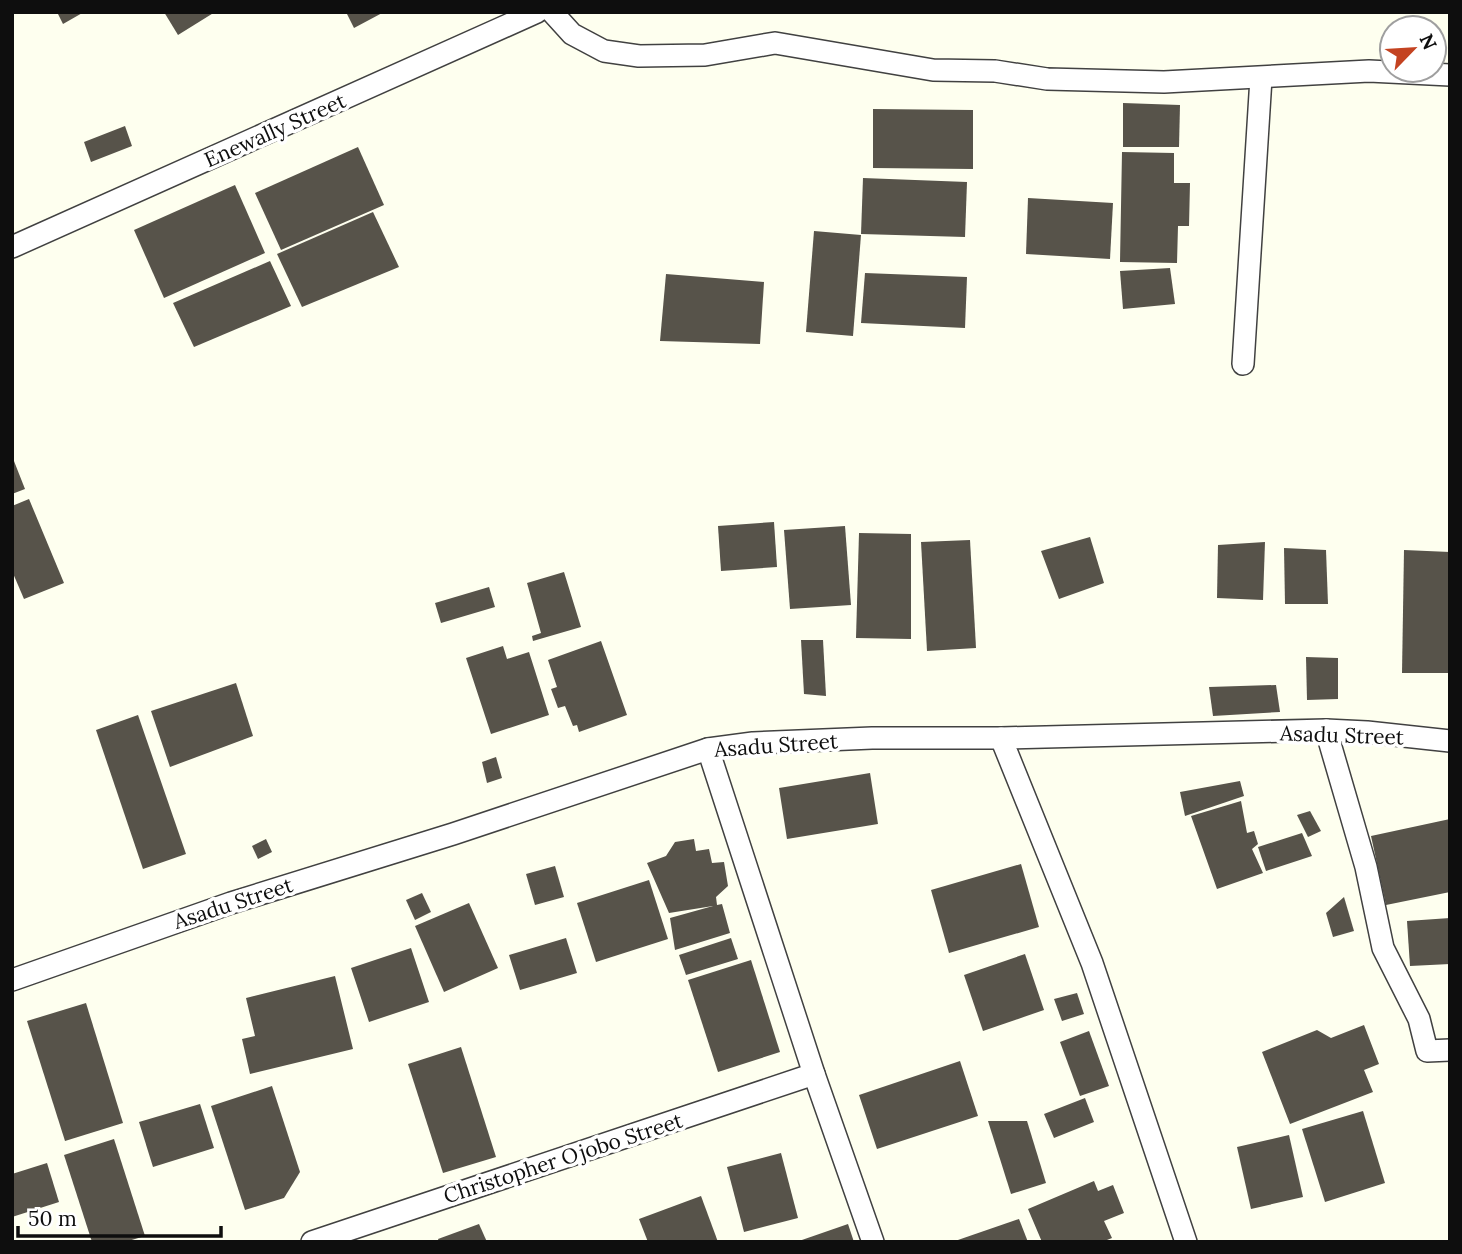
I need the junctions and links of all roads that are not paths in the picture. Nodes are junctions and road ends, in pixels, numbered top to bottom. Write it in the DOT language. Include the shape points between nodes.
graph roads {
  1 [pos="537,12"];
  2 [pos="552,12"];
  3 [pos="1450,75"];
  4 [pos="1261,78"];
  5 [pos="12,247"];
  6 [pos="1243,365"];
  7 [pos="1326,730"];
  8 [pos="1001,738"];
  9 [pos="1450,741"];
  10 [pos="708,749"];
  11 [pos="12,979"];
  12 [pos="1450,1050"];
  13 [pos="814,1074"];
  14 [pos="312,1242"];
  15 [pos="873,1242"];
  16 [pos="1186,1242"];
  1 -- 5 [label="street, Enewally Street"];
  2 -- 4 [label="street" via="572,34 604,51 639,56 705,55 775,43 933,70 995,71 1047,79 1164,82"];
  3 -- 4 [label="street" via="1369,71"];
  4 -- 6 [label="street"];
  7 -- 8 [label="street, Asadu Street"];
  7 -- 9 [label="street, Asadu Street"];
  7 -- 12 [label="street" via="1366,867 1383,948 1419,1018 1427,1051"];
  8 -- 10 [label="street, Asadu Street" via="872,738"];
  8 -- 16 [label="street" via="1092,963"];
  10 -- 11 [label="street, Asadu Street" via="230,903"];
  10 -- 13 [label="street"];
  13 -- 14 [label="street, Christopher Ojobo Street"];
  13 -- 15 [label="street"];
}
